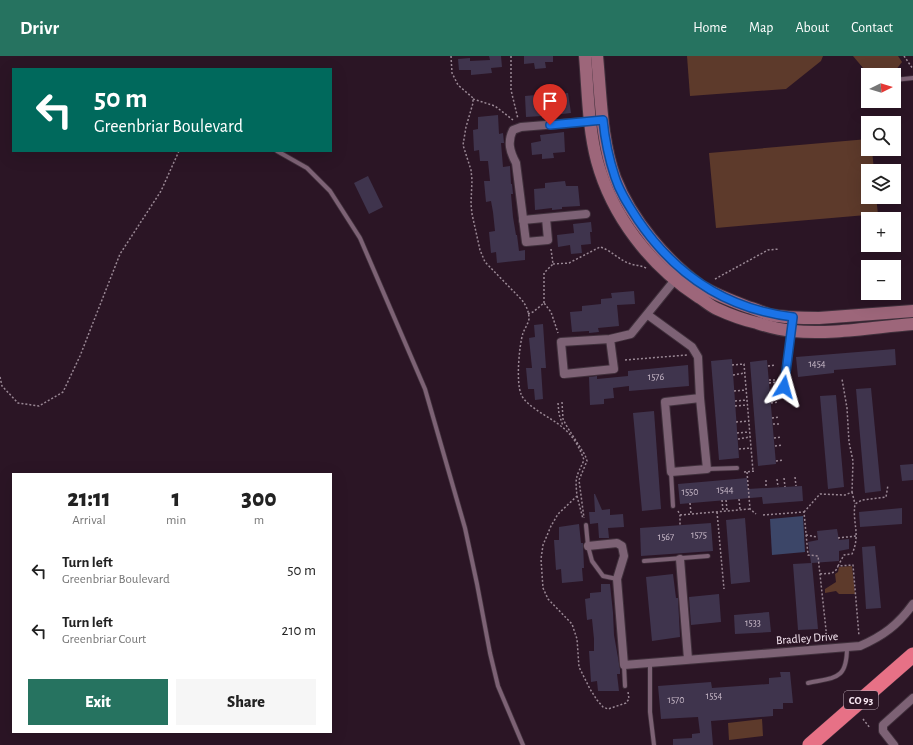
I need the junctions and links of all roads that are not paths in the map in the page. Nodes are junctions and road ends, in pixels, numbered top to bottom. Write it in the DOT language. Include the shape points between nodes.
graph roads {
  1 [pos="585,56"];
  2 [pos="597,56"];
  3 [pos="913,78"];
  4 [pos="901,79"];
  5 [pos="603,120"];
  6 [pos="590,121"];
  7 [pos="279,152"];
  8 [pos="586,214"];
  9 [pos="546,218"];
  10 [pos="523,220"];
  11 [pos="678,276"];
  12 [pos="913,311"];
  13 [pos="648,315"];
  14 [pos="793,317"];
  15 [pos="913,324"];
  16 [pos="792,331"];
  17 [pos="610,339"];
  18 [pos="784,387"];
  19 [pos="700,398"];
  20 [pos="737,468"];
  21 [pos="707,469"];
  22 [pos="671,472"];
  23 [pos="673,506"];
  24 [pos="586,525"];
  25 [pos="588,546"];
  26 [pos="708,556"];
  27 [pos="680,559"];
  28 [pos="644,561"];
  29 [pos="617,578"];
  30 [pos="913,604"];
  31 [pos="847,647"];
  32 [pos="913,656"];
  33 [pos="688,659"];
  34 [pos="650,662"];
  35 [pos="624,664"];
  36 [pos="808,683"];
  37 [pos="625,686"];
  38 [pos="913,698"];
  39 [pos="523,745"];
  40 [pos="654,745"];
  41 [pos="810,745"];
  42 [pos="894,745"];
  1 -- 6 [label="street"];
  2 -- 5 [label="street"];
  3 -- 4 [label="lane"];
  5 -- 6 [label="street"];
  5 -- 11 [label="street" via="615,177 624,199"];
  6 -- 10 [label="street" via="520,127 513,130 509,138 510,152 516,163"];
  6 -- 11 [label="street" via="605,186 616,208 652,259"];
  7 -- 39 [label="lane" via="307,168 330,191 360,238 425,390 465,528 498,686"];
  8 -- 9 [label="street"];
  9 -- 10 [label="street"];
  9 -- 10 [label="street" via="548,240 526,242"];
  11 -- 13 [label="street"];
  11 -- 14 [label="street" via="722,297 771,315"];
  11 -- 16 [label="street" via="717,309 754,322"];
  12 -- 14 [label="street" via="828,318"];
  13 -- 17 [label="street" via="631,334"];
  13 -- 19 [label="street" via="692,347 698,357"];
  14 -- 16 [label="lane"];
  15 -- 16 [label="street" via="817,332"];
  16 -- 18 [label="lane"];
  17 -- 17 [label="street" via="614,369 564,374 561,342"];
  19 -- 21 [label="street"];
  19 -- 22 [label="street" via="665,402"];
  20 -- 21 [label="lane"];
  21 -- 22 [label="street"];
  22 -- 23 [label="lane"];
  24 -- 25 [label="lane"];
  25 -- 29 [label="lane" via="592,561 603,576"];
  25 -- 29 [label="street" via="616,543 622,546 624,556"];
  26 -- 27 [label="lane"];
  27 -- 28 [label="lane"];
  27 -- 33 [label="street"];
  29 -- 35 [label="street"];
  30 -- 31 [label="street, Bradley Drive" via="892,628 876,639 860,646"];
  31 -- 33 [label="street, Bradley Drive"];
  31 -- 36 [label="lane" via="846,666 843,671 830,678"];
  32 -- 41 [label="highway, CO 93"];
  33 -- 34 [label="street, Bradley Drive"];
  34 -- 35 [label="street, Bradley Drive"];
  34 -- 40 [label="lane" via="650,712"];
  35 -- 37 [label="lane"];
  38 -- 42 [label="street" via="883,725 883,731"];
}
